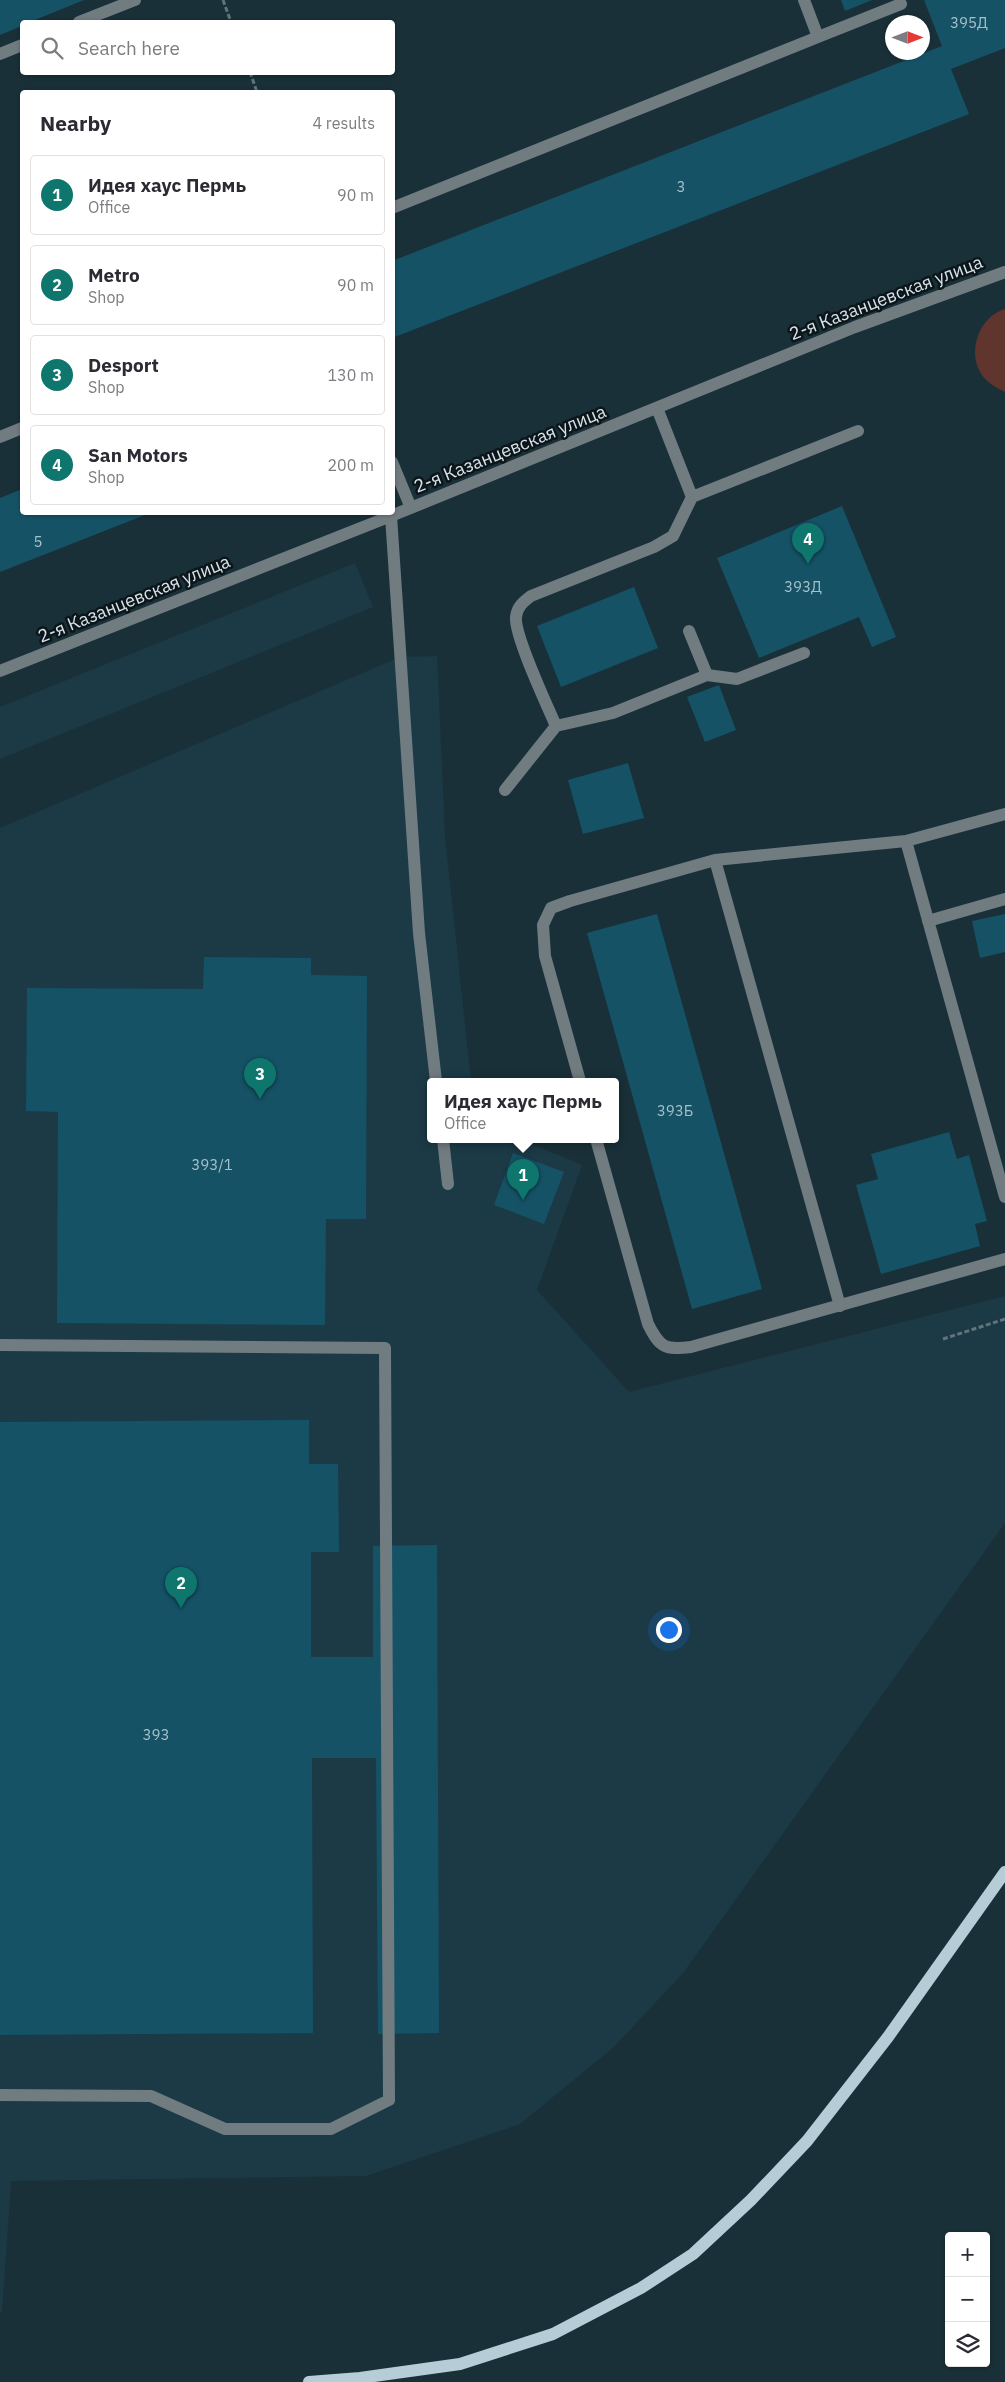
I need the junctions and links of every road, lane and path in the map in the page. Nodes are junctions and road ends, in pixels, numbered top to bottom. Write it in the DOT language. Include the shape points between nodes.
graph roads {
  1 [pos="135,0"];
  2 [pos="223,0"];
  3 [pos="804,0"];
  4 [pos="900,4"];
  5 [pos="84,20"];
  6 [pos="230,20"];
  7 [pos="818,37"];
  8 [pos="20,46"];
  9 [pos="0,54"];
  10 [pos="251,75"];
  11 [pos="256,90"];
  12 [pos="395,207"];
  13 [pos="1005,272"];
  14 [pos="657,408"];
  15 [pos="20,429"];
  16 [pos="858,431"];
  17 [pos="0,437"];
  18 [pos="395,469"];
  19 [pos="692,498"];
  20 [pos="411,508"];
  21 [pos="395,514"];
  22 [pos="391,516"];
  23 [pos="689,631"];
  24 [pos="804,653"];
  25 [pos="0,671"];
  26 [pos="707,675"];
  27 [pos="556,726"];
  28 [pos="505,790"];
  29 [pos="1005,814"];
  30 [pos="906,842"];
  31 [pos="715,860"];
  32 [pos="1005,899"];
  33 [pos="928,921"];
  34 [pos="436,1078"];
  35 [pos="579,1078"];
  36 [pos="443,1143"];
  37 [pos="597,1143"];
  38 [pos="448,1184"];
  39 [pos="1005,1197"];
  40 [pos="1005,1259"];
  41 [pos="840,1306"];
  42 [pos="1005,1319"];
  43 [pos="943,1339"];
  44 [pos="0,1345"];
  45 [pos="1005,1872"];
  46 [pos="0,2095"];
  47 [pos="309,2382"];
  1 -- 5 [label="street"];
  2 -- 6 [label="path"];
  3 -- 7 [label="street"];
  4 -- 7 [label="street"];
  7 -- 12 [label="street"];
  8 -- 9 [label="street"];
  10 -- 11 [label="path"];
  13 -- 14 [label="street, 2-я Казанцевская улица" via="855,327"];
  14 -- 19 [label="street"];
  14 -- 20 [label="street, 2-я Казанцевская улица"];
  15 -- 17 [label="street"];
  16 -- 19 [label="street"];
  18 -- 20 [label="street"];
  19 -- 27 [label="street" via="673,536 654,547 531,596 520,605 516,618 520,636"];
  20 -- 21 [label="street, 2-я Казанцевская улица"];
  22 -- 25 [label="street, 2-я Казанцевская улица"];
  22 -- 34 [label="street" via="419,933"];
  23 -- 26 [label="street"];
  24 -- 26 [label="street" via="737,679"];
  26 -- 27 [label="street" via="613,713"];
  27 -- 28 [label="street"];
  29 -- 30 [label="street"];
  30 -- 31 [label="street"];
  30 -- 33 [label="street"];
  31 -- 35 [label="street" via="552,908 543,926 545,956"];
  31 -- 41 [label="street"];
  32 -- 33 [label="street"];
  33 -- 39 [label="street"];
  36 -- 38 [label="street"];
  37 -- 41 [label="street" via="648,1324 657,1342 671,1349 691,1347"];
  40 -- 41 [label="street"];
  42 -- 43 [label="path"];
  44 -- 46 [label="street" via="385,1348 389,2100 330,2129 225,2129 151,2096"];
  45 -- 47 [label="main road" via="888,2037 807,2141 693,2254 641,2288 553,2334 460,2364"];
}
